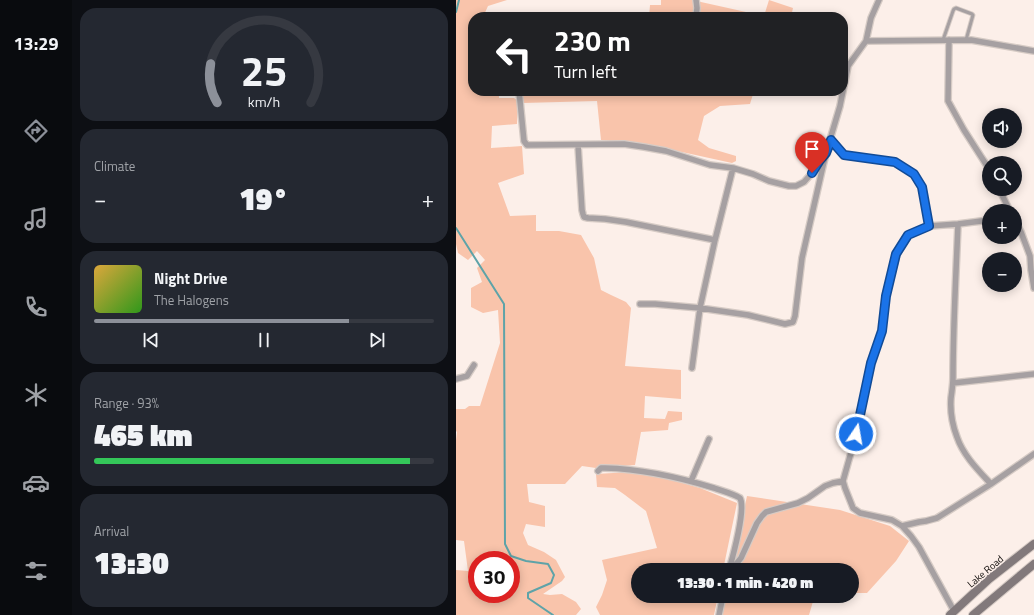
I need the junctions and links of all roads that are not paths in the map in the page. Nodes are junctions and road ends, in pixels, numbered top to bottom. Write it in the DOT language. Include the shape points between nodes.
graph roads {
  1 [pos="696,0"];
  2 [pos="879,0"];
  3 [pos="697,12"];
  4 [pos="943,40"];
  5 [pos="950,40"];
  6 [pos="966,40"];
  7 [pos="866,41"];
  8 [pos="1034,51"];
  9 [pos="848,66"];
  10 [pos="520,96"];
  11 [pos="842,96"];
  12 [pos="831,140"];
  13 [pos="578,145"];
  14 [pos="826,153"];
  15 [pos="982,158"];
  16 [pos="733,168"];
  17 [pos="982,221"];
  18 [pos="958,224"];
  19 [pos="929,226"];
  20 [pos="1022,235"];
  21 [pos="715,240"];
  22 [pos="1034,284"];
  23 [pos="640,304"];
  24 [pos="700,308"];
  25 [pos="474,365"];
  26 [pos="692,368"];
  27 [pos="1034,374"];
  28 [pos="456,379"];
  29 [pos="953,383"];
  30 [pos="709,439"];
  31 [pos="1034,454"];
  32 [pos="598,471"];
  33 [pos="691,481"];
  34 [pos="843,481"];
  35 [pos="990,484"];
  36 [pos="902,526"];
  37 [pos="1034,544"];
  38 [pos="731,563"];
  39 [pos="736,563"];
  40 [pos="1034,564"];
  41 [pos="722,603"];
  42 [pos="952,613"];
  43 [pos="719,615"];
  44 [pos="974,615"];
  1 -- 3 [label="street"];
  2 -- 7 [label="street" via="871,18"];
  4 -- 5 [label="street"];
  4 -- 6 [label="lane" via="956,8 973,15"];
  4 -- 7 [label="street"];
  5 -- 6 [label="street"];
  5 -- 15 [label="street" via="948,101"];
  6 -- 8 [label="street"];
  7 -- 9 [label="street"];
  10 -- 13 [label="street" via="524,141 527,145"];
  11 -- 12 [label="street"];
  12 -- 14 [label="street"];
  12 -- 19 [label="street" via="844,155 895,162 914,174 922,187"];
  13 -- 16 [label="street" via="624,144 666,151 710,165"];
  13 -- 21 [label="street" via="584,216"];
  14 -- 16 [label="street" via="804,182 796,186 769,181"];
  14 -- 24 [label="street" via="802,258 793,322 785,324 748,315"];
  16 -- 21 [label="street"];
  17 -- 18 [label="street"];
  18 -- 19 [label="street"];
  18 -- 29 [label="street"];
  19 -- 34 [label="street" via="908,235 896,254 886,296 882,331 871,363"];
  20 -- 22 [label="street" via="1030,256"];
  21 -- 24 [label="street"];
  23 -- 24 [label="street"];
  24 -- 26 [label="street"];
  25 -- 28 [label="street" via="467,376"];
  27 -- 29 [label="street"];
  29 -- 35 [label="street" via="951,413 957,438 970,460"];
  30 -- 33 [label="street"];
  31 -- 35 [label="street"];
  32 -- 33 [label="street" via="601,468 622,469"];
  33 -- 38 [label="street" via="738,496 741,500"];
  34 -- 36 [label="street" via="855,510 892,520"];
  34 -- 39 [label="street" via="826,486 798,503 766,512 757,523"];
  35 -- 36 [label="street" via="937,518"];
  36 -- 42 [label="street" via="919,547"];
  37 -- 42 [label="main road, Lake Road" via="989,579"];
  40 -- 44 [label="main road"];
  41 -- 43 [label="street"];
}
